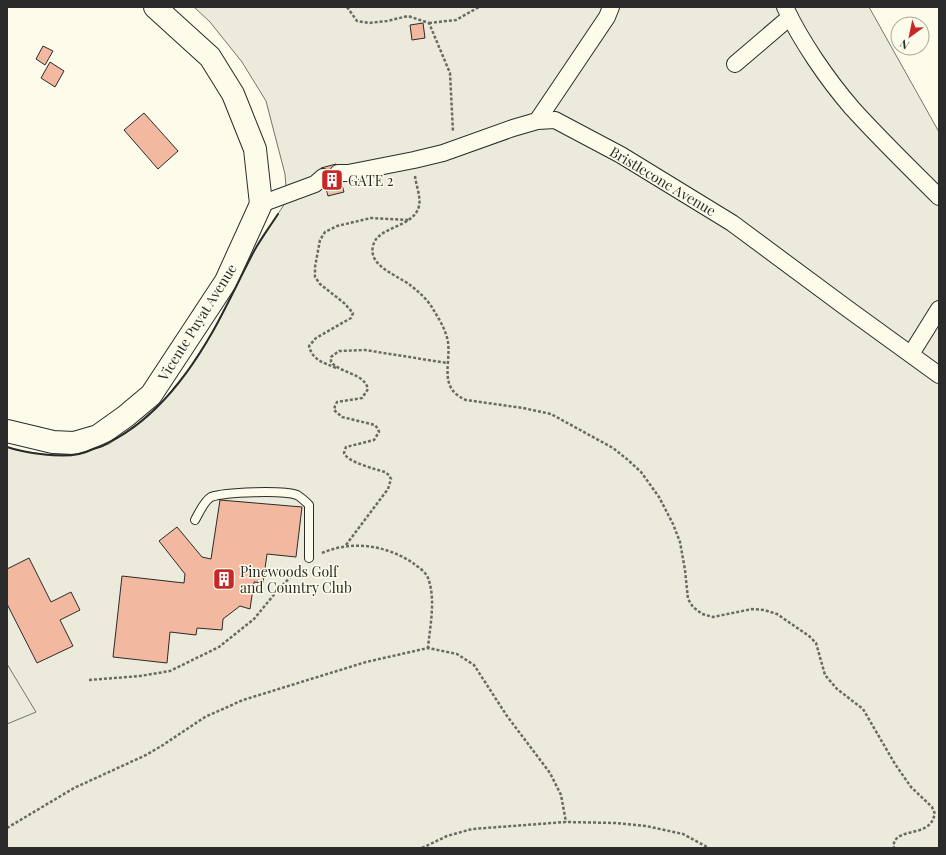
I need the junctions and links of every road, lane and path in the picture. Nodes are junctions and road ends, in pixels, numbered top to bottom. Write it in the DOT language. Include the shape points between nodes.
graph roads {
  1 [pos="155,7"];
  2 [pos="347,7"];
  3 [pos="479,7"];
  4 [pos="611,7"];
  5 [pos="788,12"];
  6 [pos="429,23"];
  7 [pos="735,64"];
  8 [pos="537,121"];
  9 [pos="454,149"];
  10 [pos="414,160"];
  11 [pos="939,197"];
  12 [pos="261,204"];
  13 [pos="409,220"];
  14 [pos="939,309"];
  15 [pos="911,354"];
  16 [pos="447,363"];
  17 [pos="336,368"];
  18 [pos="939,375"];
  19 [pos="7,431"];
  20 [pos="195,520"];
  21 [pos="345,546"];
  22 [pos="309,558"];
  23 [pos="428,648"];
  24 [pos="89,680"];
  25 [pos="566,822"];
  26 [pos="7,828"];
  27 [pos="422,848"];
  28 [pos="709,848"];
  29 [pos="894,848"];
  1 -- 12 [label="main road" via="210,57 234,94 254,149"];
  2 -- 6 [label="path" via="357,21 369,24 408,16"];
  3 -- 6 [label="path" via="456,20"];
  4 -- 8 [label="street"];
  5 -- 7 [label="street"];
  5 -- 11 [label="street" via="822,69 852,108"];
  6 -- 9 [label="path" via="450,73"];
  8 -- 9 [label="street, Bristlecone Avenue"];
  8 -- 15 [label="street, Bristlecone Avenue" via="555,120 621,154 732,223"];
  9 -- 10 [label="street, Bristlecone Avenue"];
  10 -- 12 [label="street, Bristlecone Avenue" via="332,179"];
  10 -- 13 [label="path" via="420,204"];
  12 -- 19 [label="main road, Vicente Puyat Avenue" via="226,281 151,395 98,436 74,443 53,442"];
  13 -- 16 [label="path" via="375,239 372,247 373,256 378,264 417,290 431,306 448,342"];
  13 -- 17 [label="path" via="371,218 344,224 325,232 320,240 315,277 353,313 351,318 316,338 309,346 316,360"];
  14 -- 15 [label="street"];
  15 -- 18 [label="street, Bristlecone Avenue"];
  16 -- 17 [label="path" via="365,350 346,350 339,351 331,357 331,362"];
  16 -- 29 [label="path" via="448,382 460,397 551,414 613,448 641,472 659,497 673,524 680,542 688,599 702,614 713,618 752,609 764,610 777,614 816,643 825,675 837,689 863,709 894,764 911,787 932,807 935,814 933,821 926,828 900,835 893,844"];
  17 -- 21 [label="path" via="362,379 368,389 362,398 337,402 334,410 342,417 375,425 379,432 374,440 346,447 345,456 385,472 391,479 388,489"];
  20 -- 22 [label="lane" via="210,498 222,495 261,492 297,495 309,505"];
  21 -- 22 [label="path"];
  21 -- 23 [label="path" via="363,545 388,550 419,567 428,576 432,606"];
  22 -- 24 [label="path" via="254,619 219,647 170,671"];
  23 -- 25 [label="path" via="457,654 474,665 507,716 550,773 561,795"];
  23 -- 26 [label="path" via="366,662 243,700 205,717 152,752 74,788"];
  25 -- 27 [label="path" via="472,829 447,836"];
  25 -- 28 [label="path" via="646,826 682,834"];
}
